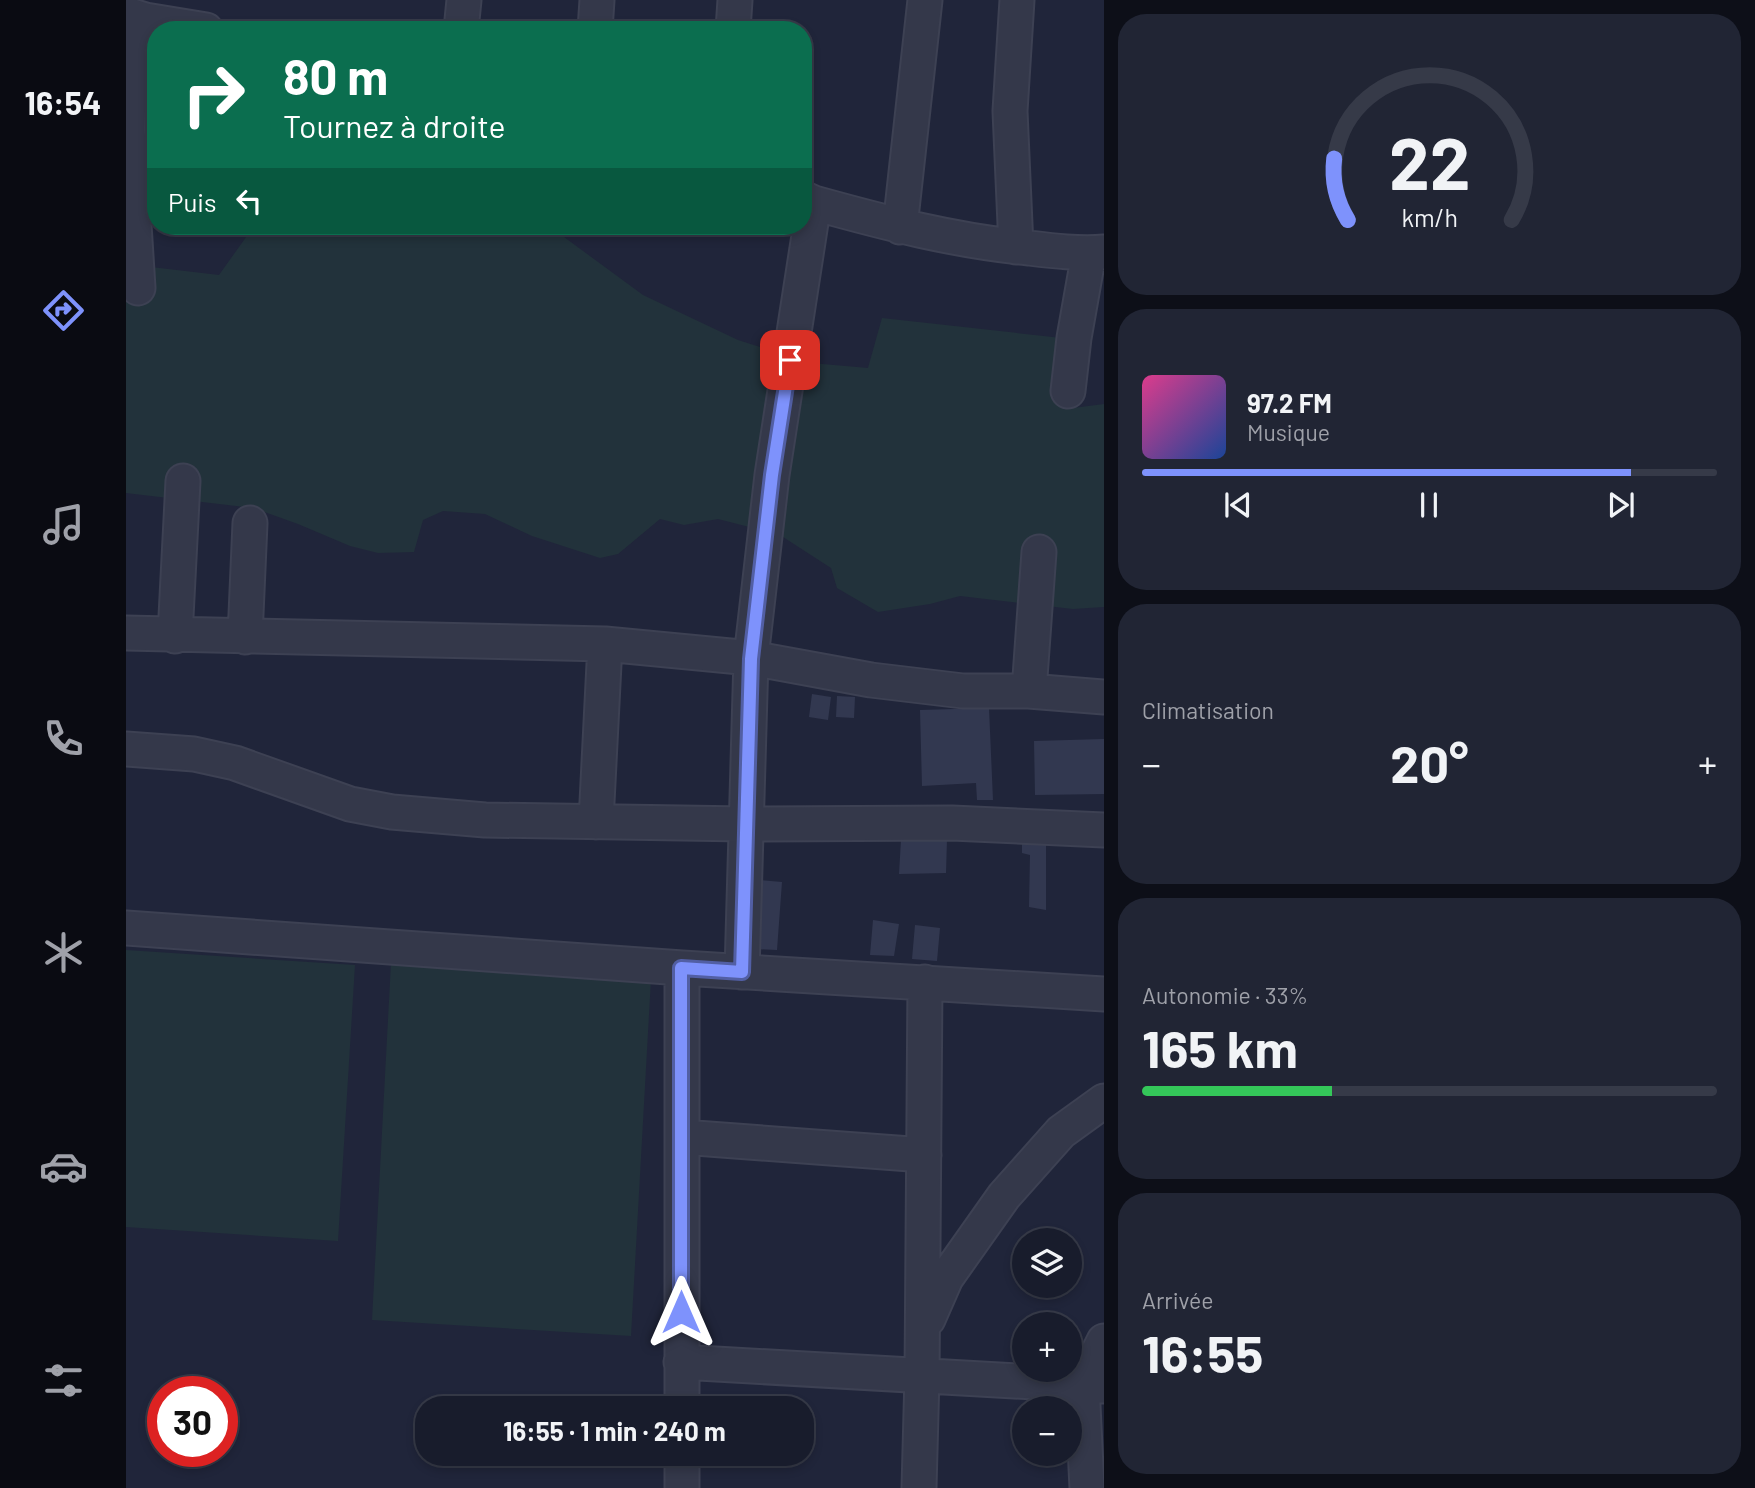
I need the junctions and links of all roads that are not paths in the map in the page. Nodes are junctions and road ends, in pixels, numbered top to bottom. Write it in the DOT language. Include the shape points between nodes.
graph roads {
  1 [pos="464,0"];
  2 [pos="597,0"];
  3 [pos="736,0"];
  4 [pos="925,0"];
  5 [pos="1017,0"];
  6 [pos="136,17"];
  7 [pos="195,18"];
  8 [pos="462,21"];
  9 [pos="596,21"];
  10 [pos="734,21"];
  11 [pos="812,202"];
  12 [pos="900,227"];
  13 [pos="804,235"];
  14 [pos="1016,247"];
  15 [pos="1096,253"];
  16 [pos="138,288"];
  17 [pos="1068,391"];
  18 [pos="183,481"];
  19 [pos="250,523"];
  20 [pos="1039,552"];
  21 [pos="126,634"];
  22 [pos="175,636"];
  23 [pos="245,637"];
  24 [pos="605,644"];
  25 [pos="751,659"];
  26 [pos="1029,691"];
  27 [pos="1104,697"];
  28 [pos="126,749"];
  29 [pos="596,822"];
  30 [pos="746,824"];
  31 [pos="1104,830"];
  32 [pos="126,928"];
  33 [pos="681,968"];
  34 [pos="742,972"];
  35 [pos="925,982"];
  36 [pos="1104,994"];
  37 [pos="1104,1101"];
  38 [pos="682,1137"];
  39 [pos="924,1155"];
  40 [pos="923,1332"];
  41 [pos="1104,1342"];
  42 [pos="681,1362"];
  43 [pos="922,1376"];
  44 [pos="1093,1386"];
  45 [pos="682,1396"];
  46 [pos="682,1466"];
  47 [pos="682,1488"];
  48 [pos="919,1488"];
  49 [pos="1087,1488"];
  1 -- 8 [label="street"];
  2 -- 9 [label="street"];
  3 -- 10 [label="street"];
  4 -- 12 [label="street"];
  5 -- 14 [label="street" via="1010,111"];
  6 -- 7 [label="street"];
  6 -- 16 [label="street" via="128,129"];
  11 -- 12 [label="street"];
  12 -- 14 [label="street"];
  13 -- 25 [label="street"];
  14 -- 15 [label="street"];
  15 -- 17 [label="street" via="1074,338"];
  18 -- 22 [label="street"];
  19 -- 23 [label="street"];
  20 -- 26 [label="street"];
  21 -- 22 [label="street"];
  22 -- 23 [label="street"];
  23 -- 24 [label="street"];
  24 -- 25 [label="street"];
  24 -- 29 [label="street"];
  25 -- 26 [label="street" via="963,691"];
  25 -- 30 [label="street"];
  26 -- 27 [label="street"];
  28 -- 29 [label="street" via="194,754 235,763 350,804 392,812"];
  29 -- 30 [label="street"];
  30 -- 31 [label="street" via="952,822"];
  30 -- 34 [label="street"];
  32 -- 33 [label="street"];
  33 -- 34 [label="street"];
  33 -- 38 [label="street"];
  34 -- 35 [label="street"];
  35 -- 36 [label="street"];
  35 -- 39 [label="street"];
  37 -- 40 [label="street" via="1061,1132 1004,1196 946,1278"];
  38 -- 39 [label="street"];
  38 -- 42 [label="street"];
  39 -- 40 [label="street"];
  40 -- 43 [label="street"];
  41 -- 44 [label="street"];
  42 -- 43 [label="street"];
  42 -- 45 [label="street"];
  43 -- 44 [label="street"];
  43 -- 48 [label="street"];
  44 -- 49 [label="street"];
  46 -- 47 [label="street"];
}
